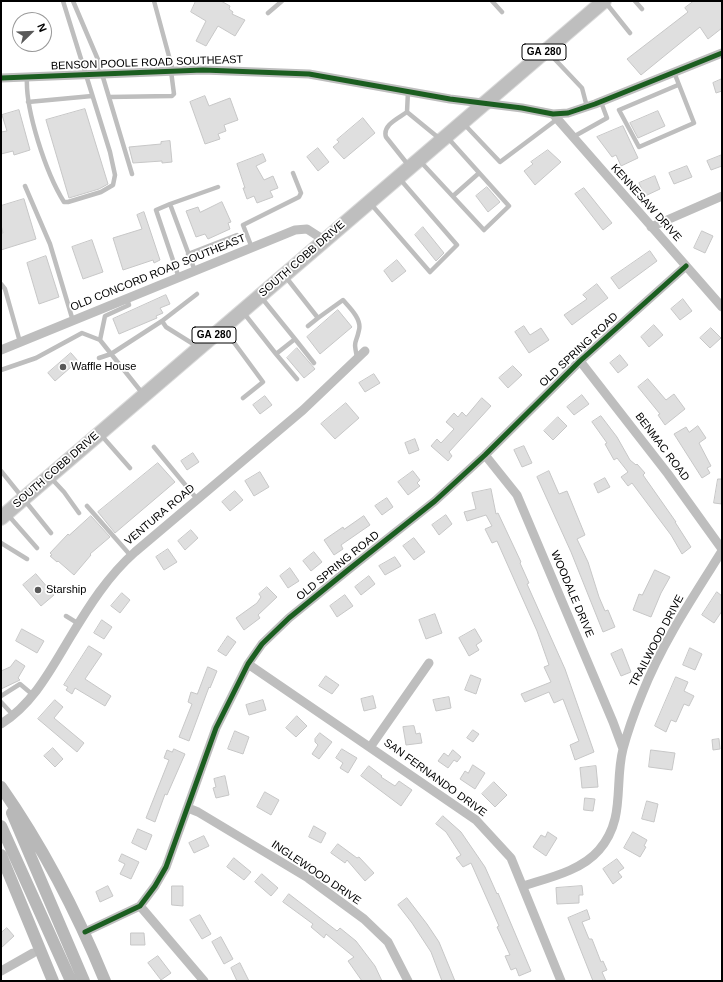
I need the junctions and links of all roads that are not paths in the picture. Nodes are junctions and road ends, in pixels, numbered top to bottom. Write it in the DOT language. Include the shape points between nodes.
graph roads {
  1 [pos="63,1"];
  2 [pos="73,1"];
  3 [pos="154,1"];
  4 [pos="282,1"];
  5 [pos="492,1"];
  6 [pos="604,1"];
  7 [pos="635,1"];
  8 [pos="642,9"];
  9 [pos="502,12"];
  10 [pos="268,13"];
  11 [pos="630,32"];
  12 [pos="546,50"];
  13 [pos="722,52"];
  14 [pos="172,71"];
  15 [pos="674,72"];
  16 [pos="86,74"];
  17 [pos="101,74"];
  18 [pos="27,77"];
  19 [pos="1,78"];
  20 [pos="678,84"];
  21 [pos="408,90"];
  22 [pos="92,96"];
  23 [pos="109,97"];
  24 [pos="28,102"];
  25 [pos="601,102"];
  26 [pos="484,104"];
  27 [pos="587,107"];
  28 [pos="408,112"];
  29 [pos="554,117"];
  30 [pos="462,122"];
  31 [pos="444,138"];
  32 [pos="572,138"];
  33 [pos="414,164"];
  34 [pos="293,173"];
  35 [pos="479,173"];
  36 [pos="132,174"];
  37 [pos="398,177"];
  38 [pos="25,186"];
  39 [pos="218,187"];
  40 [pos="453,196"];
  41 [pos="722,196"];
  42 [pos="369,202"];
  43 [pos="170,204"];
  44 [pos="651,227"];
  45 [pos="238,234"];
  46 [pos="324,240"];
  47 [pos="252,248"];
  48 [pos="188,254"];
  49 [pos="686,266"];
  50 [pos="195,271"];
  51 [pos="284,274"];
  52 [pos="179,278"];
  53 [pos="1,284"];
  54 [pos="197,294"];
  55 [pos="260,296"];
  56 [pos="127,299"];
  57 [pos="722,307"];
  58 [pos="242,311"];
  59 [pos="318,318"];
  60 [pos="162,320"];
  61 [pos="73,321"];
  62 [pos="308,326"];
  63 [pos="222,328"];
  64 [pos="295,339"];
  65 [pos="100,340"];
  66 [pos="20,342"];
  67 [pos="199,348"];
  68 [pos="1,350"];
  69 [pos="365,351"];
  70 [pos="111,354"];
  71 [pos="276,354"];
  72 [pos="98,358"];
  73 [pos="358,358"];
  74 [pos="580,361"];
  75 [pos="314,363"];
  76 [pos="1,370"];
  77 [pos="297,379"];
  78 [pos="144,395"];
  79 [pos="243,398"];
  80 [pos="100,433"];
  81 [pos="154,447"];
  82 [pos="485,455"];
  83 [pos="130,468"];
  84 [pos="1,472"];
  85 [pos="50,476"];
  86 [pos="23,499"];
  87 [pos="197,499"];
  88 [pos="87,506"];
  89 [pos="79,513"];
  90 [pos="4,516"];
  91 [pos="51,533"];
  92 [pos="1,543"];
  93 [pos="37,548"];
  94 [pos="722,550"];
  95 [pos="131,556"];
  96 [pos="27,559"];
  97 [pos="66,616"];
  98 [pos="79,624"];
  99 [pos="429,662"];
  100 [pos="248,664"];
  101 [pos="33,695"];
  102 [pos="1,696"];
  103 [pos="1,702"];
  104 [pos="13,715"];
  105 [pos="1,724"];
  106 [pos="371,746"];
  107 [pos="623,749"];
  108 [pos="1,787"];
  109 [pos="188,808"];
  110 [pos="1,826"];
  111 [pos="1,855"];
  112 [pos="523,886"];
  113 [pos="140,906"];
  114 [pos="85,932"];
  115 [pos="33,953"];
  116 [pos="2,969"];
  117 [pos="53,981"];
  118 [pos="71,981"];
  119 [pos="84,981"];
  120 [pos="105,981"];
  121 [pos="204,981"];
  122 [pos="408,981"];
  123 [pos="561,981"];
  1 -- 16 [label="lane"];
  2 -- 17 [label="lane" via="99,62"];
  3 -- 14 [label="lane"];
  4 -- 10 [label="lane"];
  5 -- 9 [label="lane"];
  6 -- 11 [label="lane"];
  6 -- 12 [label="main road, SOUTH COBB DRIVE / GA 280"];
  7 -- 8 [label="lane"];
  12 -- 26 [label="main road, SOUTH COBB DRIVE / GA 280"];
  12 -- 27 [label="lane" via="582,88"];
  13 -- 15 [label="street"];
  14 -- 17 [label="street, BENSON POOLE ROAD SOUTHEAST"];
  14 -- 21 [label="street, BENSON POOLE ROAD SOUTHEAST" via="309,74"];
  14 -- 23 [label="lane" via="172,96"];
  15 -- 20 [label="lane"];
  15 -- 25 [label="street"];
  16 -- 17 [label="street, BENSON POOLE ROAD SOUTHEAST"];
  16 -- 18 [label="street, BENSON POOLE ROAD SOUTHEAST"];
  16 -- 22 [label="lane"];
  17 -- 23 [label="lane"];
  18 -- 19 [label="street, BENSON POOLE ROAD SOUTHEAST"];
  18 -- 24 [label="lane"];
  20 -- 20 [label="lane" via="694,123 639,147 620,110"];
  21 -- 26 [label="street, BENSON POOLE ROAD SOUTHEAST"];
  21 -- 28 [label="lane"];
  22 -- 24 [label="lane"];
  22 -- 24 [label="lane" via="110,152 114,182 101,192 68,202 64,202 59,194 49,170"];
  23 -- 36 [label="lane"];
  25 -- 27 [label="street"];
  25 -- 32 [label="lane" via="607,118"];
  26 -- 29 [label="street" via="522,108"];
  26 -- 30 [label="main road, SOUTH COBB DRIVE / GA 280"];
  27 -- 29 [label="street"];
  28 -- 31 [label="lane"];
  28 -- 33 [label="lane" via="385,128 384,133"];
  29 -- 30 [label="lane" via="500,162"];
  29 -- 32 [label="street, KENNESAW DRIVE"];
  30 -- 31 [label="main road, SOUTH COBB DRIVE / GA 280"];
  31 -- 33 [label="main road, SOUTH COBB DRIVE / GA 280"];
  31 -- 35 [label="lane"];
  32 -- 44 [label="street, KENNESAW DRIVE"];
  33 -- 37 [label="main road, SOUTH COBB DRIVE / GA 280"];
  33 -- 40 [label="lane"];
  34 -- 47 [label="lane" via="301,193 299,197 242,225"];
  35 -- 40 [label="lane"];
  35 -- 40 [label="lane" via="509,206 484,230"];
  37 -- 42 [label="main road, SOUTH COBB DRIVE / GA 280"];
  37 -- 42 [label="lane" via="457,245 430,272"];
  38 -- 61 [label="lane" via="50,244"];
  39 -- 43 [label="lane"];
  41 -- 44 [label="street"];
  42 -- 46 [label="main road, SOUTH COBB DRIVE / GA 280"];
  43 -- 48 [label="lane"];
  43 -- 52 [label="lane" via="156,210"];
  44 -- 49 [label="street, KENNESAW DRIVE"];
  45 -- 48 [label="lane"];
  46 -- 47 [label="street, OLD CONCORD ROAD SOUTHEAST" via="306,229 296,230"];
  46 -- 51 [label="main road, SOUTH COBB DRIVE / GA 280"];
  47 -- 50 [label="street, OLD CONCORD ROAD SOUTHEAST"];
  48 -- 50 [label="lane"];
  49 -- 57 [label="street, KENNESAW DRIVE"];
  49 -- 74 [label="street, OLD SPRING ROAD"];
  50 -- 52 [label="street, OLD CONCORD ROAD SOUTHEAST"];
  51 -- 55 [label="main road, SOUTH COBB DRIVE / GA 280"];
  51 -- 59 [label="lane"];
  52 -- 56 [label="street, OLD CONCORD ROAD SOUTHEAST"];
  53 -- 66 [label="lane" via="5,289"];
  54 -- 60 [label="lane"];
  55 -- 58 [label="main road, SOUTH COBB DRIVE / GA 280"];
  55 -- 64 [label="lane"];
  56 -- 61 [label="street, OLD CONCORD ROAD SOUTHEAST"];
  56 -- 65 [label="lane" via="129,305 105,316"];
  58 -- 63 [label="main road, SOUTH COBB DRIVE / GA 280"];
  58 -- 71 [label="lane"];
  59 -- 62 [label="lane"];
  59 -- 73 [label="lane" via="343,300 359,322 360,329 354,342"];
  60 -- 67 [label="lane" via="166,327"];
  60 -- 70 [label="lane"];
  61 -- 66 [label="street, OLD CONCORD ROAD SOUTHEAST"];
  63 -- 67 [label="main road, SOUTH COBB DRIVE / GA 280"];
  63 -- 79 [label="lane" via="263,382"];
  64 -- 71 [label="lane"];
  64 -- 75 [label="lane"];
  65 -- 70 [label="lane"];
  65 -- 76 [label="lane" via="82,333 36,358"];
  66 -- 68 [label="street, OLD CONCORD ROAD SOUTHEAST"];
  67 -- 78 [label="main road, SOUTH COBB DRIVE / GA 280"];
  69 -- 73 [label="street, VENTURA ROAD"];
  70 -- 72 [label="lane"];
  70 -- 78 [label="lane"];
  71 -- 77 [label="lane"];
  73 -- 87 [label="street, VENTURA ROAD" via="303,410"];
  74 -- 82 [label="street, OLD SPRING ROAD"];
  74 -- 94 [label="street, BENMAC ROAD" via="668,474"];
  78 -- 80 [label="main road, SOUTH COBB DRIVE / GA 280"];
  80 -- 83 [label="lane"];
  80 -- 85 [label="main road, SOUTH COBB DRIVE / GA 280"];
  81 -- 87 [label="lane"];
  82 -- 100 [label="street, OLD SPRING ROAD" via="435,501 289,618 262,644"];
  82 -- 107 [label="street, WOODALE DRIVE" via="517,495"];
  84 -- 86 [label="lane"];
  85 -- 86 [label="main road, SOUTH COBB DRIVE / GA 280"];
  85 -- 89 [label="lane"];
  86 -- 90 [label="main road, SOUTH COBB DRIVE / GA 280"];
  86 -- 91 [label="lane"];
  87 -- 95 [label="street, VENTURA ROAD"];
  88 -- 95 [label="lane"];
  90 -- 93 [label="lane"];
  92 -- 96 [label="lane"];
  94 -- 107 [label="street, TRAILWOOD DRIVE" via="663,650 642,693"];
  95 -- 98 [label="street, VENTURA ROAD" via="114,572"];
  97 -- 98 [label="lane"];
  98 -- 101 [label="street, VENTURA ROAD"];
  99 -- 106 [label="street"];
  100 -- 106 [label="street, SAN FERNANDO DRIVE"];
  100 -- 109 [label="street, OLD SPRING ROAD" via="216,728"];
  101 -- 102 [label="lane" via="20,684"];
  101 -- 104 [label="street, VENTURA ROAD"];
  103 -- 104 [label="lane"];
  104 -- 105 [label="street, VENTURA ROAD"];
  106 -- 112 [label="street, SAN FERNANDO DRIVE" via="476,820 510,858"];
  107 -- 112 [label="street, TRAILWOOD DRIVE" via="618,813 599,850 562,873"];
  108 -- 114 [label="main road" via="29,828"];
  108 -- 119 [label="main road"];
  109 -- 113 [label="street, OLD SPRING ROAD" via="166,867"];
  109 -- 122 [label="street, INGLEWOOD DRIVE" via="308,878 364,919 388,942"];
  110 -- 118 [label="main road"];
  111 -- 117 [label="main road"];
  112 -- 123 [label="street, SAN FERNANDO DRIVE"];
  113 -- 114 [label="street, OLD SPRING ROAD"];
  113 -- 121 [label="street"];
  114 -- 120 [label="main road"];
  115 -- 116 [label="street"];
}
